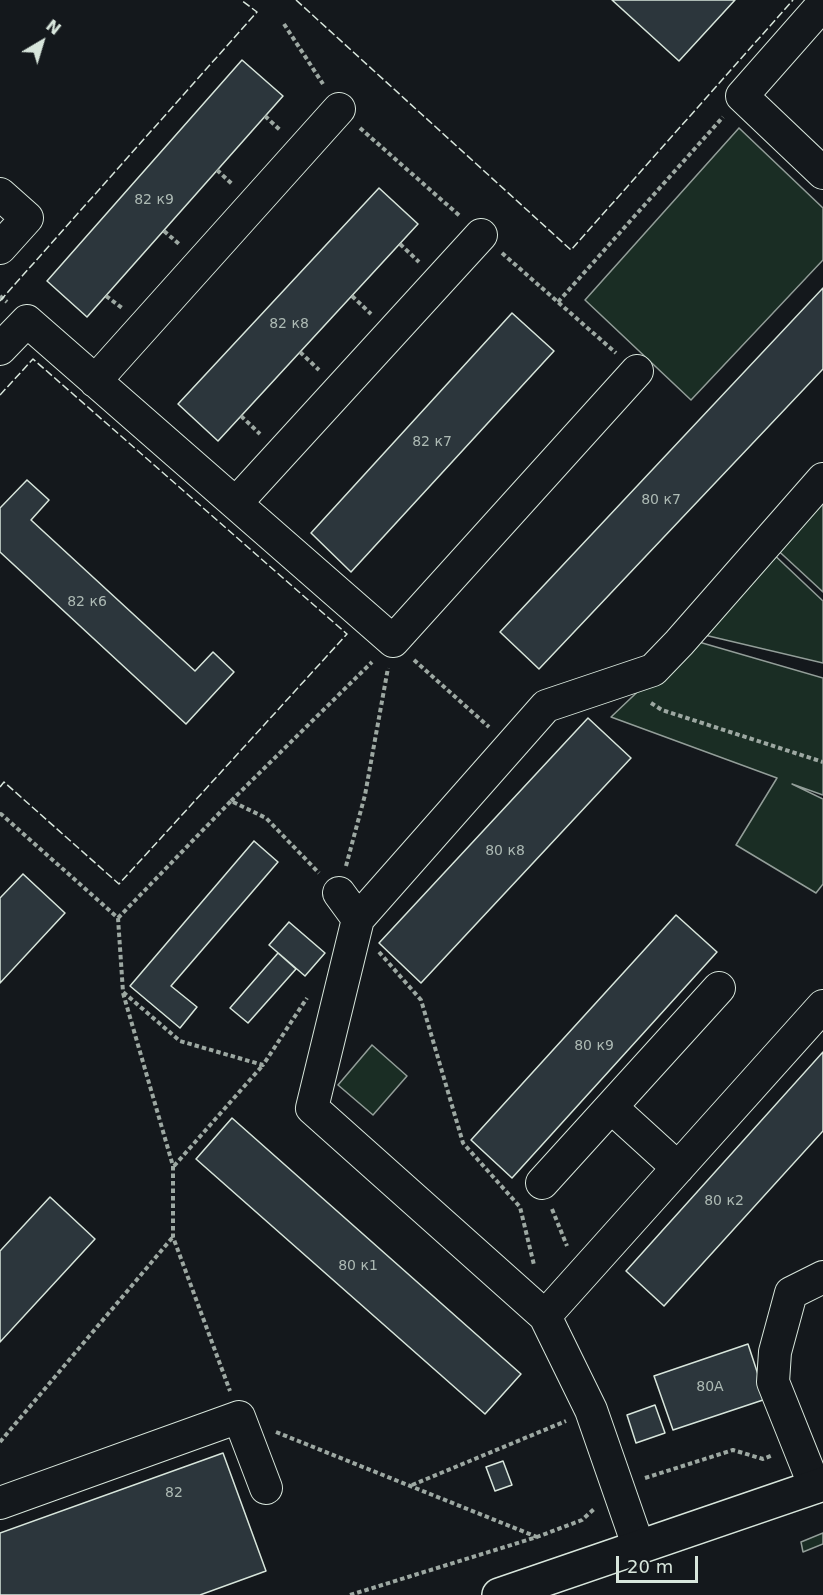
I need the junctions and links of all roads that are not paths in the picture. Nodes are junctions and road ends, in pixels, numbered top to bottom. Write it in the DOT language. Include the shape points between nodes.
graph roads {
  1 [pos="823,4"];
  2 [pos="339,109"];
  3 [pos="823,173"];
  4 [pos="0,194"];
  5 [pos="481,234"];
  6 [pos="0,248"];
  7 [pos="5,334"];
  8 [pos="637,371"];
  9 [pos="95,381"];
  10 [pos="823,479"];
  11 [pos="236,503"];
  12 [pos="339,893"];
  13 [pos="358,919"];
  14 [pos="719,988"];
  15 [pos="823,1006"];
  16 [pos="611,1107"];
  17 [pos="678,1168"];
  18 [pos="542,1183"];
  19 [pos="823,1277"];
  20 [pos="545,1316"];
  21 [pos="819,1485"];
  22 [pos="266,1488"];
  23 [pos="0,1503"];
  24 [pos="639,1548"];
  25 [pos="499,1595"];
  1 -- 3 [label="lane" via="742,96"];
  2 -- 9 [label="lane"];
  4 -- 6 [label="lane" via="27,218"];
  5 -- 11 [label="lane"];
  7 -- 9 [label="lane" via="27,321"];
  8 -- 11 [label="lane" via="393,641"];
  9 -- 11 [label="lane"];
  10 -- 13 [label="lane" via="653,670 546,706"];
  12 -- 13 [label="lane"];
  13 -- 20 [label="lane" via="312,1108"];
  14 -- 16 [label="lane"];
  15 -- 17 [label="lane"];
  16 -- 17 [label="lane"];
  16 -- 18 [label="lane"];
  17 -- 20 [label="lane"];
  19 -- 21 [label="lane" via="791,1293 775,1352 773,1382 798,1446"];
  20 -- 24 [label="lane" via="591,1410"];
  21 -- 24 [label="main road"];
  22 -- 23 [label="lane" via="240,1417"];
  24 -- 25 [label="main road"];
}
